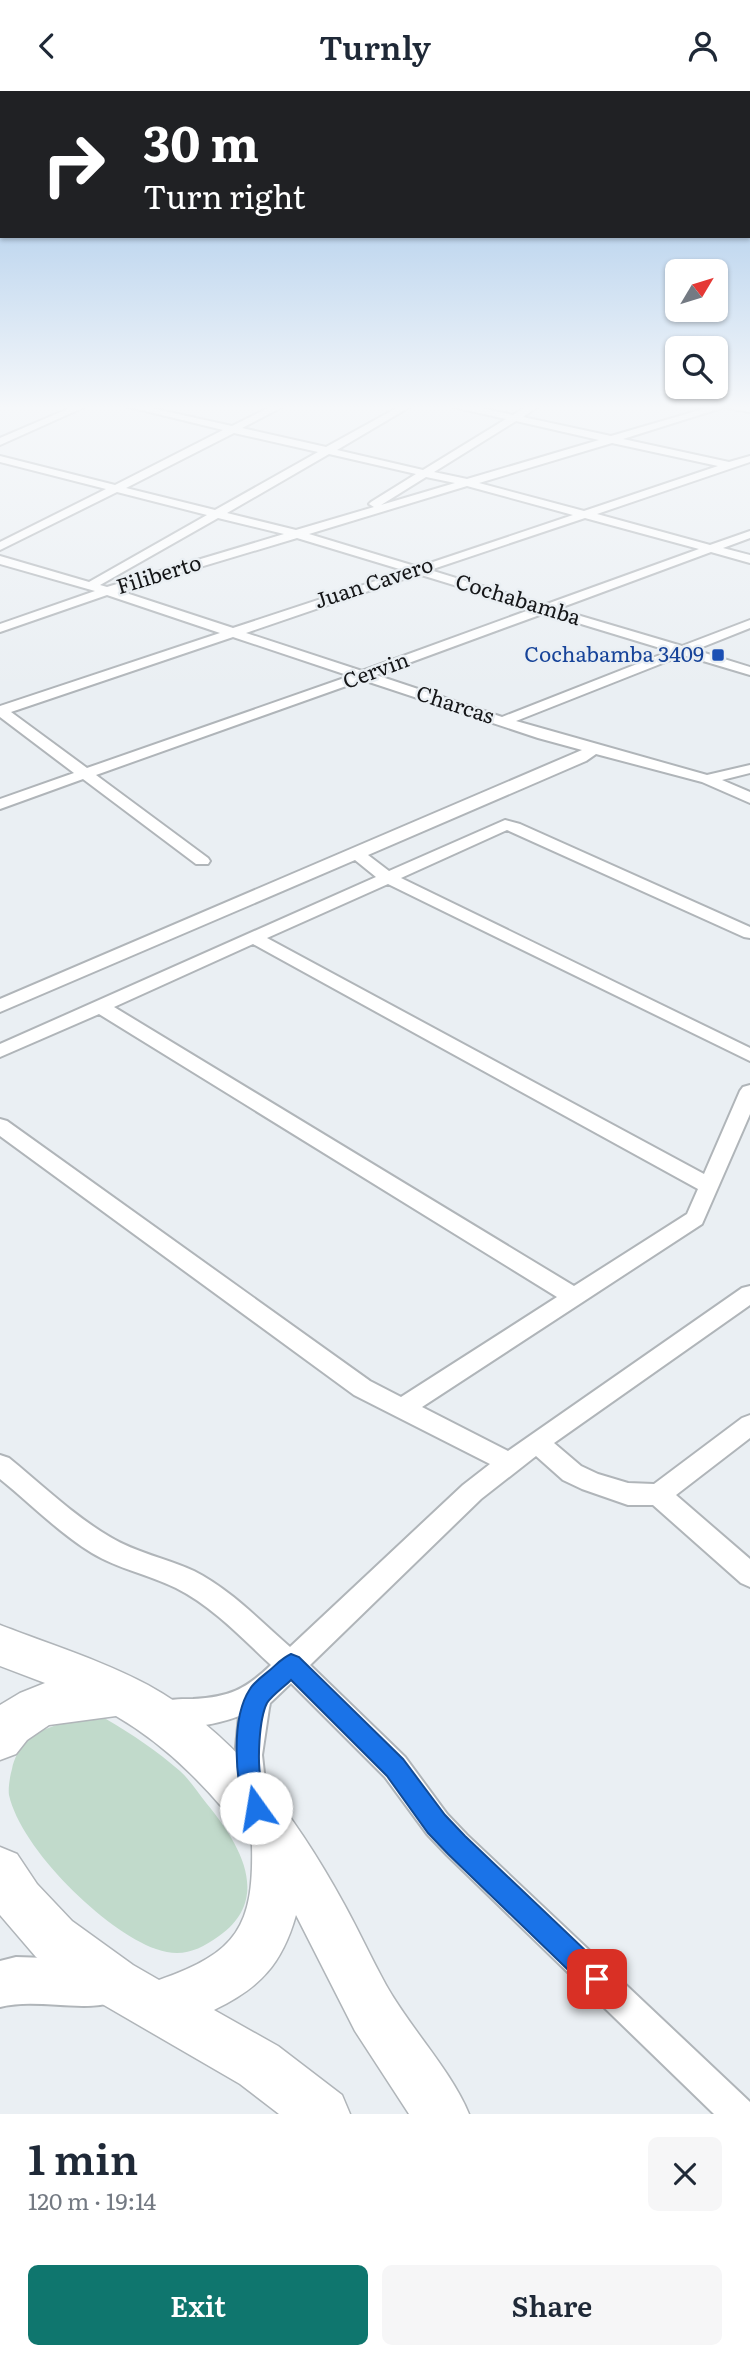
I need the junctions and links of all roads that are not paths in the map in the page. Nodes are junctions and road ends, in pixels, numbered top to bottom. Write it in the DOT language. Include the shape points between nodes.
graph roads {
  1 [pos="94,499"];
  2 [pos="159,499"];
  3 [pos="241,499"];
  4 [pos="381,499"];
  5 [pos="413,499"];
  6 [pos="529,499"];
  7 [pos="628,499"];
  8 [pos="371,512"];
  9 [pos="215,514"];
  10 [pos="584,514"];
  11 [pos="297,534"];
  12 [pos="750,534"];
  13 [pos="0,547"];
  14 [pos="710,548"];
  15 [pos="750,559"];
  16 [pos="0,560"];
  17 [pos="415,570"];
  18 [pos="90,586"];
  19 [pos="107,591"];
  20 [pos="543,608"];
  21 [pos="750,624"];
  22 [pos="0,628"];
  23 [pos="231,631"];
  24 [pos="684,651"];
  25 [pos="750,670"];
  26 [pos="364,675"];
  27 [pos="0,711"];
  28 [pos="504,721"];
  29 [pos="593,749"];
  30 [pos="750,768"];
  31 [pos="84,775"];
  32 [pos="707,779"];
  33 [pos="750,798"];
  34 [pos="0,804"];
  35 [pos="355,853"];
  36 [pos="202,861"];
  37 [pos="387,877"];
  38 [pos="750,933"];
  39 [pos="255,938"];
  40 [pos="0,1006"];
  41 [pos="99,1006"];
  42 [pos="0,1051"];
  43 [pos="750,1055"];
  44 [pos="750,1091"];
  45 [pos="0,1126"];
  46 [pos="709,1186"];
  47 [pos="750,1294"];
  48 [pos="576,1298"];
  49 [pos="402,1408"];
  50 [pos="750,1425"];
  51 [pos="537,1442"];
  52 [pos="510,1463"];
  53 [pos="0,1465"];
  54 [pos="658,1495"];
  55 [pos="750,1575"];
  56 [pos="0,1645"];
  57 [pos="291,1665"];
  58 [pos="258,1696"];
  59 [pos="136,1704"];
  60 [pos="0,1738"];
  61 [pos="266,1822"];
  62 [pos="0,1871"];
  63 [pos="0,1985"];
  64 [pos="136,1995"];
  65 [pos="323,2114"];
  66 [pos="442,2114"];
  67 [pos="738,2114"];
  1 -- 13 [label="street"];
  2 -- 9 [label="street, Cochabamba"];
  3 -- 9 [label="street"];
  4 -- 8 [label="street"];
  5 -- 8 [label="street, Filiberto"];
  6 -- 10 [label="street"];
  7 -- 10 [label="street, Juan Cavero"];
  8 -- 11 [label="street, Filiberto"];
  9 -- 11 [label="street, Cochabamba"];
  9 -- 18 [label="street"];
  10 -- 14 [label="street"];
  10 -- 17 [label="street, Juan Cavero"];
  11 -- 17 [label="street, Cochabamba"];
  11 -- 19 [label="street, Filiberto"];
  12 -- 14 [label="street, Cervin"];
  14 -- 15 [label="street"];
  14 -- 20 [label="street, Cervin"];
  16 -- 18 [label="street, Charcas"];
  17 -- 20 [label="street, Cochabamba"];
  17 -- 23 [label="street, Juan Cavero"];
  18 -- 19 [label="street, Charcas"];
  19 -- 22 [label="street, Filiberto"];
  19 -- 23 [label="street, Charcas"];
  20 -- 24 [label="street, Cochabamba"];
  20 -- 26 [label="street, Cervin"];
  21 -- 24 [label="street"];
  23 -- 26 [label="street, Charcas"];
  23 -- 27 [label="street, Juan Cavero"];
  24 -- 25 [label="street, Cochabamba"];
  24 -- 28 [label="street"];
  26 -- 28 [label="street, Charcas"];
  26 -- 31 [label="street, Cervin"];
  27 -- 31 [label="street"];
  28 -- 29 [label="street, Charcas"];
  29 -- 32 [label="street, Charcas"];
  29 -- 35 [label="street"];
  30 -- 32 [label="street"];
  31 -- 34 [label="street, Cervin"];
  31 -- 36 [label="street"];
  32 -- 33 [label="street, Charcas"];
  35 -- 37 [label="street"];
  35 -- 40 [label="street"];
  37 -- 38 [label="street" via="505,825"];
  37 -- 39 [label="street"];
  37 -- 43 [label="street"];
  39 -- 41 [label="street"];
  39 -- 46 [label="street"];
  41 -- 42 [label="street"];
  41 -- 48 [label="street"];
  44 -- 46 [label="street"];
  45 -- 49 [label="street" via="362,1388"];
  46 -- 48 [label="street" via="695,1219"];
  47 -- 51 [label="street"];
  48 -- 49 [label="street"];
  49 -- 52 [label="street"];
  50 -- 54 [label="street"];
  51 -- 52 [label="street"];
  51 -- 54 [label="street" via="572,1473 591,1482 628,1494"];
  52 -- 57 [label="street" via="472,1492"];
  53 -- 57 [label="street" via="97,1543 119,1556 188,1581 220,1602"];
  54 -- 55 [label="street"];
  56 -- 59 [label="main road"];
  57 -- 58 [label="street"];
  57 -- 67 [label="street" via="395,1767 457,1845"];
  58 -- 59 [label="street" via="218,1711"];
  58 -- 61 [label="street" via="248,1776"];
  59 -- 60 [label="main road" via="55,1701 19,1717"];
  59 -- 61 [label="main road" via="212,1760"];
  61 -- 64 [label="main road" via="278,1869 274,1913 257,1948 230,1973 188,1997"];
  61 -- 66 [label="main road" via="323,1914 372,2012"];
  62 -- 64 [label="main road" via="54,1939"];
  63 -- 64 [label="main road" via="16,1980"];
  64 -- 65 [label="main road" via="259,2065"];
}
